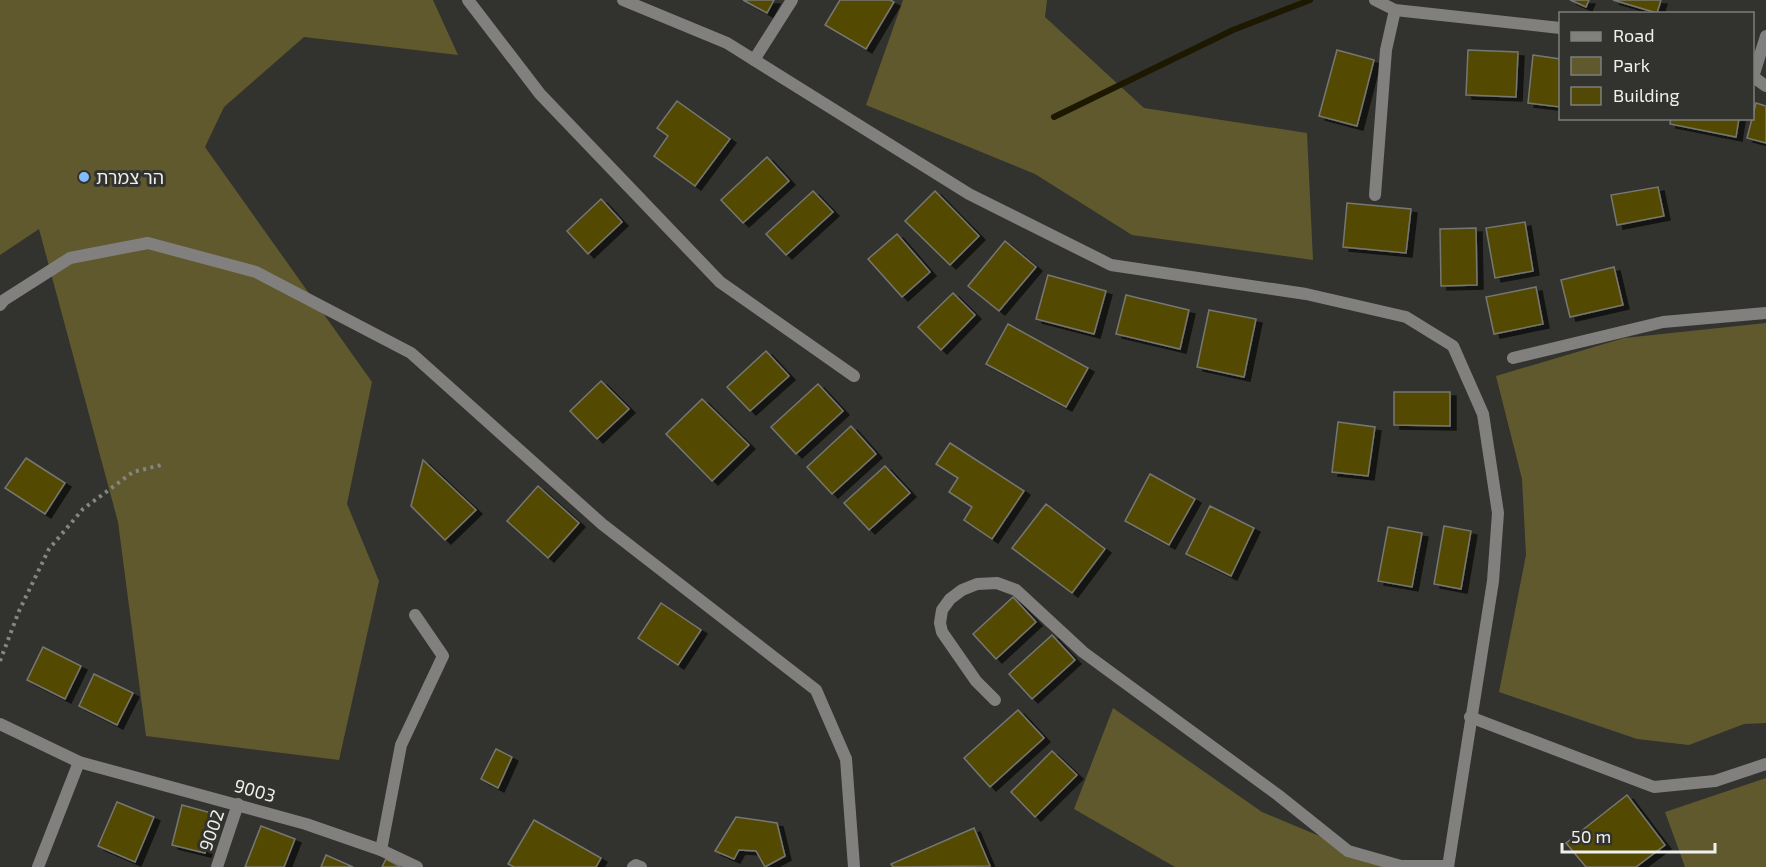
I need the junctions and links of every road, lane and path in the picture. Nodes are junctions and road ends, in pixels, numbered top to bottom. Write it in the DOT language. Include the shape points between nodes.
graph roads {
  1 [pos="468,0"];
  2 [pos="623,0"];
  3 [pos="792,0"];
  4 [pos="1375,0"];
  5 [pos="1395,10"];
  6 [pos="1559,28"];
  7 [pos="1766,36"];
  8 [pos="754,60"];
  9 [pos="1754,73"];
  10 [pos="1754,77"];
  11 [pos="1766,86"];
  12 [pos="1375,195"];
  13 [pos="0,305"];
  14 [pos="1766,313"];
  15 [pos="1513,358"];
  16 [pos="854,376"];
  17 [pos="160,465"];
  18 [pos="415,615"];
  19 [pos="0,661"];
  20 [pos="995,700"];
  21 [pos="1470,717"];
  22 [pos="0,724"];
  23 [pos="79,762"];
  24 [pos="1766,764"];
  25 [pos="238,804"];
  26 [pos="381,850"];
  27 [pos="1448,866"];
  28 [pos="38,867"];
  29 [pos="217,867"];
  30 [pos="417,867"];
  31 [pos="633,867"];
  32 [pos="641,867"];
  33 [pos="854,867"];
  1 -- 16 [label="street" via="540,94 720,282"];
  2 -- 8 [label="street" via="727,43"];
  3 -- 8 [label="street"];
  4 -- 5 [label="street"];
  5 -- 6 [label="street"];
  5 -- 12 [label="street" via="1386,50"];
  7 -- 9 [label="street"];
  8 -- 21 [label="street" via="969,194 1111,265 1306,294 1406,317 1453,346 1483,414 1498,513 1493,581"];
  10 -- 11 [label="street"];
  13 -- 33 [label="street" via="70,258 148,243 256,272 411,353 602,524 816,690 846,759"];
  14 -- 15 [label="street" via="1663,321"];
  17 -- 19 [label="path" via="133,472 83,509 49,549"];
  18 -- 26 [label="street" via="443,656 401,745"];
  20 -- 27 [label="street" via="976,681 942,632 940,623 942,610 950,599 977,584 997,583 1016,590 1083,652 1348,851 1401,866"];
  21 -- 24 [label="street" via="1654,787 1714,781"];
  21 -- 27 [label="street"];
  22 -- 23 [label="street, 9003"];
  23 -- 25 [label="street, 9003"];
  23 -- 28 [label="street"];
  25 -- 26 [label="street, 9003"];
  25 -- 29 [label="street, 9002"];
  26 -- 30 [label="street, 9003"];
  31 -- 32 [label="street"];
}
